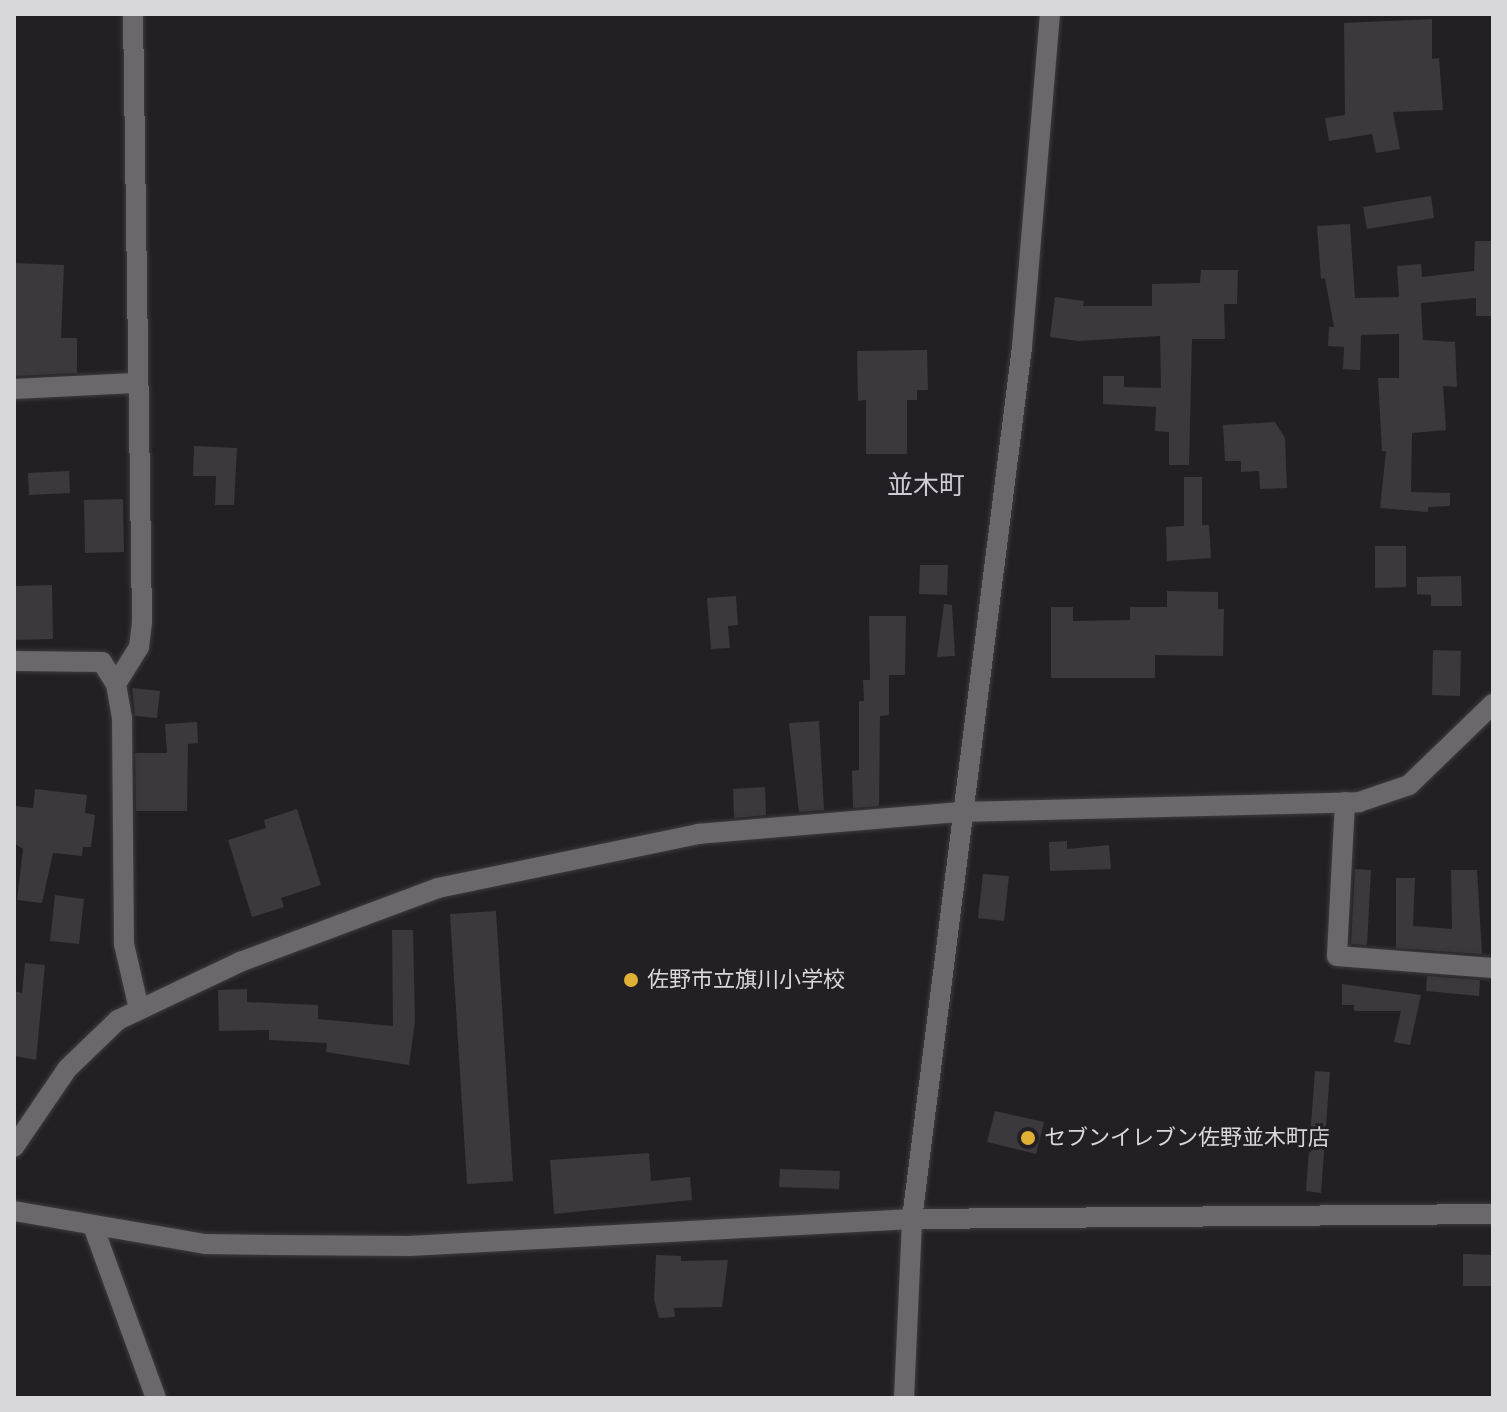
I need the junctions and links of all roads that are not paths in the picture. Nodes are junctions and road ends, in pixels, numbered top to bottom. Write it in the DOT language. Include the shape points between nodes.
graph roads {
  1 [pos="133,14"];
  2 [pos="1050,14"];
  3 [pos="135,383"];
  4 [pos="14,389"];
  5 [pos="14,661"];
  6 [pos="116,684"];
  7 [pos="1493,704"];
  8 [pos="1345,802"];
  9 [pos="960,812"];
  10 [pos="1493,968"];
  11 [pos="139,1009"];
  12 [pos="14,1147"];
  13 [pos="14,1211"];
  14 [pos="1493,1214"];
  15 [pos="912,1219"];
  16 [pos="93,1226"];
  17 [pos="156,1398"];
  18 [pos="904,1398"];
  1 -- 3 [label="street"];
  2 -- 9 [label="street" via="1022,347"];
  3 -- 4 [label="street"];
  3 -- 6 [label="street" via="142,621 139,647"];
  5 -- 6 [label="street" via="102,662"];
  6 -- 11 [label="street" via="122,718 124,944"];
  7 -- 8 [label="street" via="1409,785 1389,795"];
  8 -- 9 [label="street"];
  8 -- 10 [label="street" via="1337,956"];
  9 -- 11 [label="street" via="698,834 438,888 240,962"];
  9 -- 15 [label="street"];
  11 -- 12 [label="street" via="118,1020 67,1069"];
  13 -- 16 [label="street"];
  14 -- 15 [label="street"];
  15 -- 16 [label="street" via="409,1246 205,1244"];
  15 -- 18 [label="street"];
  16 -- 17 [label="street"];
}
